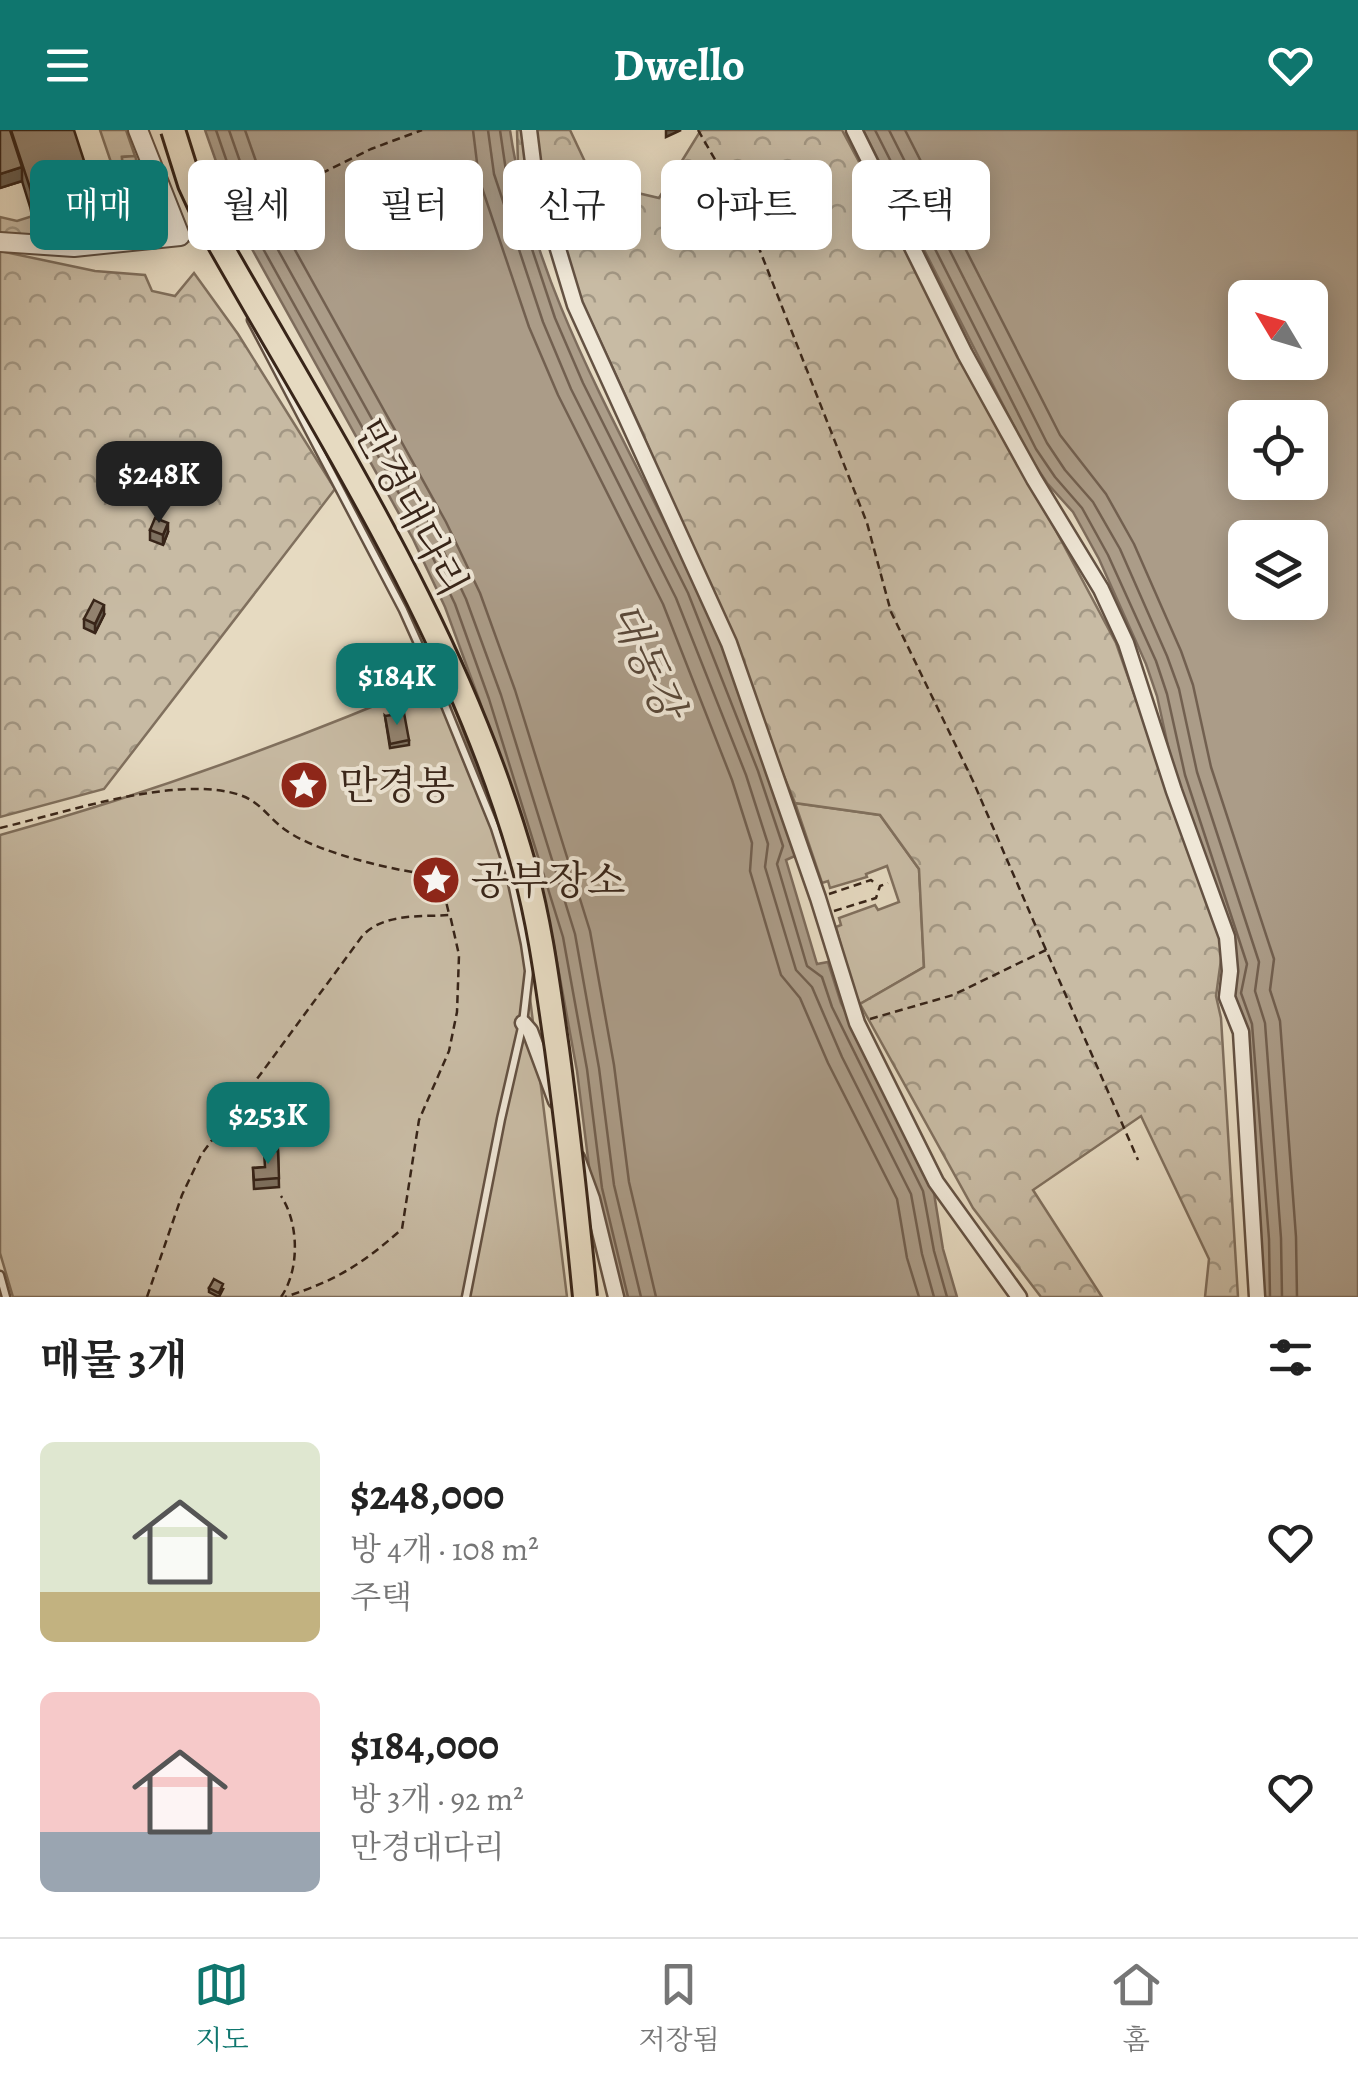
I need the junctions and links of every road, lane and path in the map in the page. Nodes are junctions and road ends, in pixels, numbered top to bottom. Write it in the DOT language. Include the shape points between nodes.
graph roads {
  1 [pos="138,130"];
  2 [pos="173,130"];
  3 [pos="422,130"];
  4 [pos="530,130"];
  5 [pos="698,130"];
  6 [pos="854,130"];
  7 [pos="325,172"];
  8 [pos="180,236"];
  9 [pos="0,242"];
  10 [pos="0,828"];
  11 [pos="888,884"];
  12 [pos="880,886"];
  13 [pos="832,893"];
  14 [pos="837,911"];
  15 [pos="450,915"];
  16 [pos="1046,950"];
  17 [pos="523,1023"];
  18 [pos="857,1023"];
  19 [pos="1138,1160"];
  20 [pos="282,1196"];
  21 [pos="0,1274"];
  22 [pos="6,1297"];
  23 [pos="147,1297"];
  24 [pos="283,1297"];
  25 [pos="466,1297"];
  26 [pos="585,1297"];
  27 [pos="616,1297"];
  28 [pos="1019,1297"];
  29 [pos="1257,1297"];
  1 -- 8 [label="street"];
  2 -- 26 [label="highway, 만경대다리, bridge" via="209,225 356,480 463,692 524,868 546,966"];
  3 -- 7 [label="path"];
  4 -- 18 [label="street" via="534,170 575,304 728,643"];
  5 -- 16 [label="path" via="744,210 867,524 891,612"];
  6 -- 29 [label="street" via="965,354 1126,643 1227,937 1228,997 1241,1032"];
  8 -- 9 [label="street" via="74,247"];
  8 -- 17 [label="lane" via="200,238 220,258 438,688 511,878 529,971"];
  10 -- 15 [label="path" via="165,790 236,793 319,848 440,876"];
  11 -- 12 [label="path"];
  12 -- 13 [label="path" via="871,880"];
  12 -- 14 [label="path" via="876,898"];
  15 -- 23 [label="path" via="386,920 363,935 201,1155"];
  15 -- 24 [label="path" via="459,955 456,1012 449,1051 419,1120 402,1229 333,1281"];
  16 -- 18 [label="path" via="953,995"];
  16 -- 19 [label="path"];
  17 -- 25 [label="lane"];
  17 -- 27 [label="street" via="592,1198"];
  18 -- 28 [label="street" via="936,1182"];
  20 -- 24 [label="path" via="295,1236"];
  21 -- 22 [label="lane"];
}
